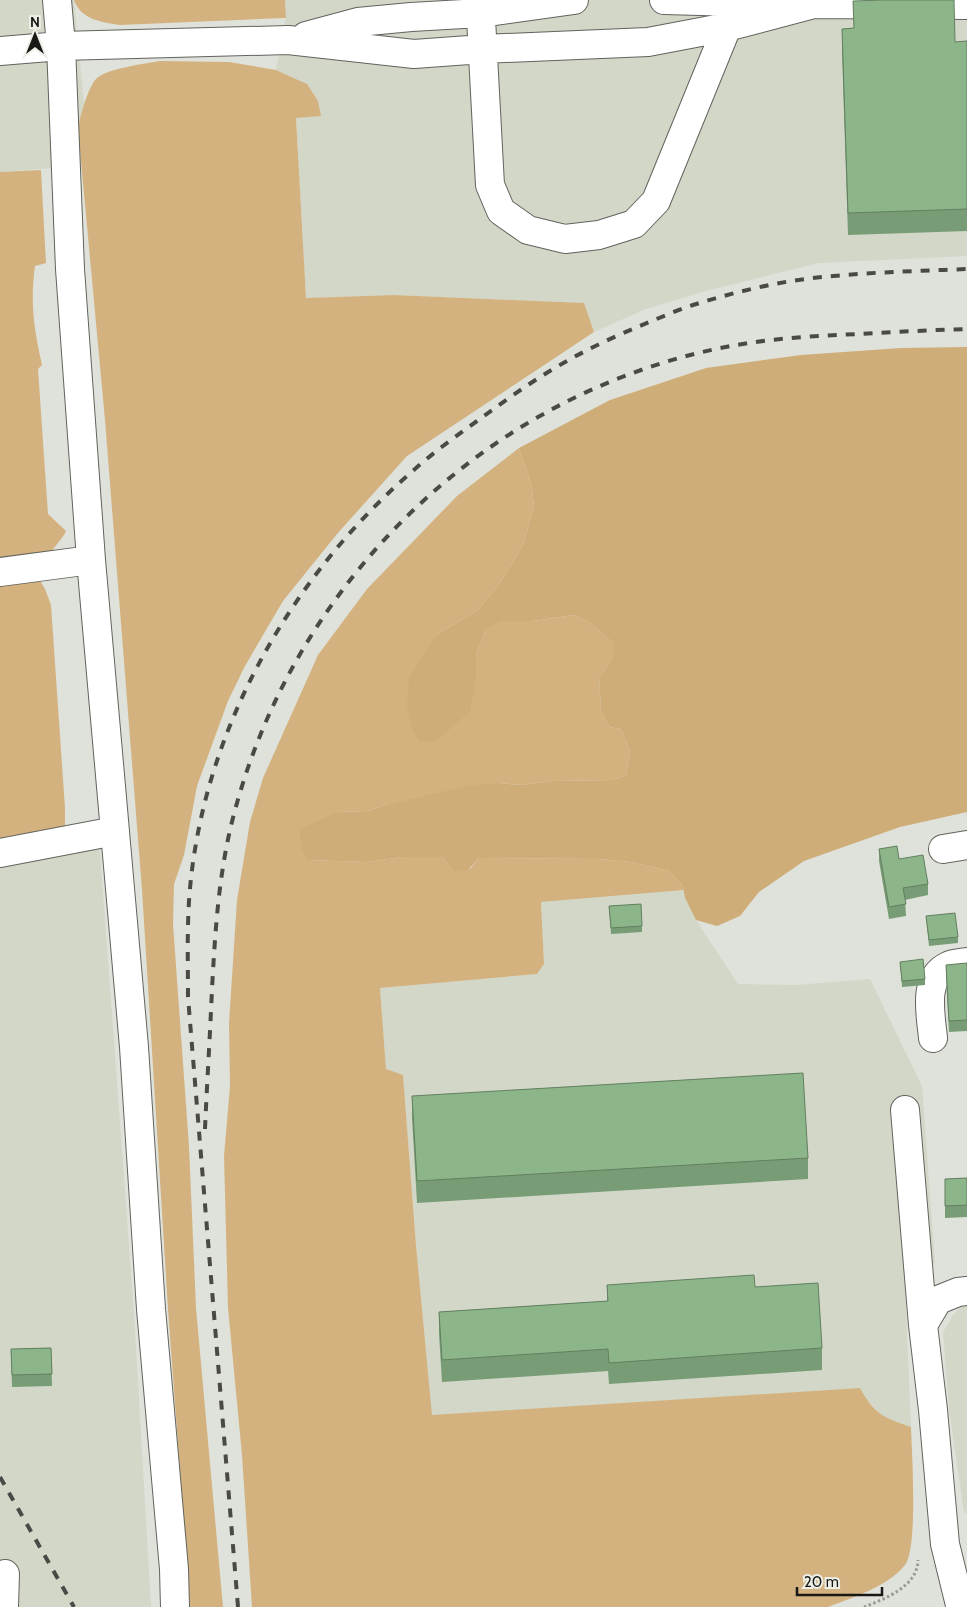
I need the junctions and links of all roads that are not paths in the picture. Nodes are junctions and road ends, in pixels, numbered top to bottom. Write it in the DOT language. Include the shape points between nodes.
graph roads {
  1 [pos="57,0"];
  2 [pos="574,0"];
  3 [pos="664,0"];
  4 [pos="818,2"];
  5 [pos="967,6"];
  6 [pos="481,7"];
  7 [pos="727,27"];
  8 [pos="288,40"];
  9 [pos="62,46"];
  10 [pos="483,49"];
  11 [pos="0,51"];
  12 [pos="91,560"];
  13 [pos="0,572"];
  14 [pos="115,831"];
  15 [pos="0,853"];
  16 [pos="967,962"];
  17 [pos="933,1038"];
  18 [pos="905,1110"];
  19 [pos="967,1291"];
  20 [pos="923,1325"];
  21 [pos="5,1574"];
  22 [pos="960,1605"];
  23 [pos="4,1607"];
  24 [pos="175,1607"];
  1 -- 9 [label="street"];
  2 -- 6 [label="street"];
  3 -- 4 [label="street"];
  4 -- 5 [label="street"];
  4 -- 7 [label="street"];
  6 -- 8 [label="street" via="358,22"];
  6 -- 10 [label="street"];
  7 -- 10 [label="street" via="648,42"];
  7 -- 10 [label="street" via="656,201 634,224 599,235 565,239 528,230 501,211 490,185"];
  8 -- 9 [label="street"];
  8 -- 10 [label="street" via="414,54"];
  9 -- 11 [label="street"];
  9 -- 12 [label="street" via="70,269"];
  12 -- 13 [label="street"];
  12 -- 14 [label="street"];
  14 -- 15 [label="street"];
  14 -- 24 [label="street" via="135,1057"];
  16 -- 17 [label="street" via="948,965 935,976 930,996"];
  18 -- 20 [label="street"];
  19 -- 20 [label="street" via="938,1300"];
  20 -- 22 [label="street" via="945,1544"];
  21 -- 23 [label="street"];
}
